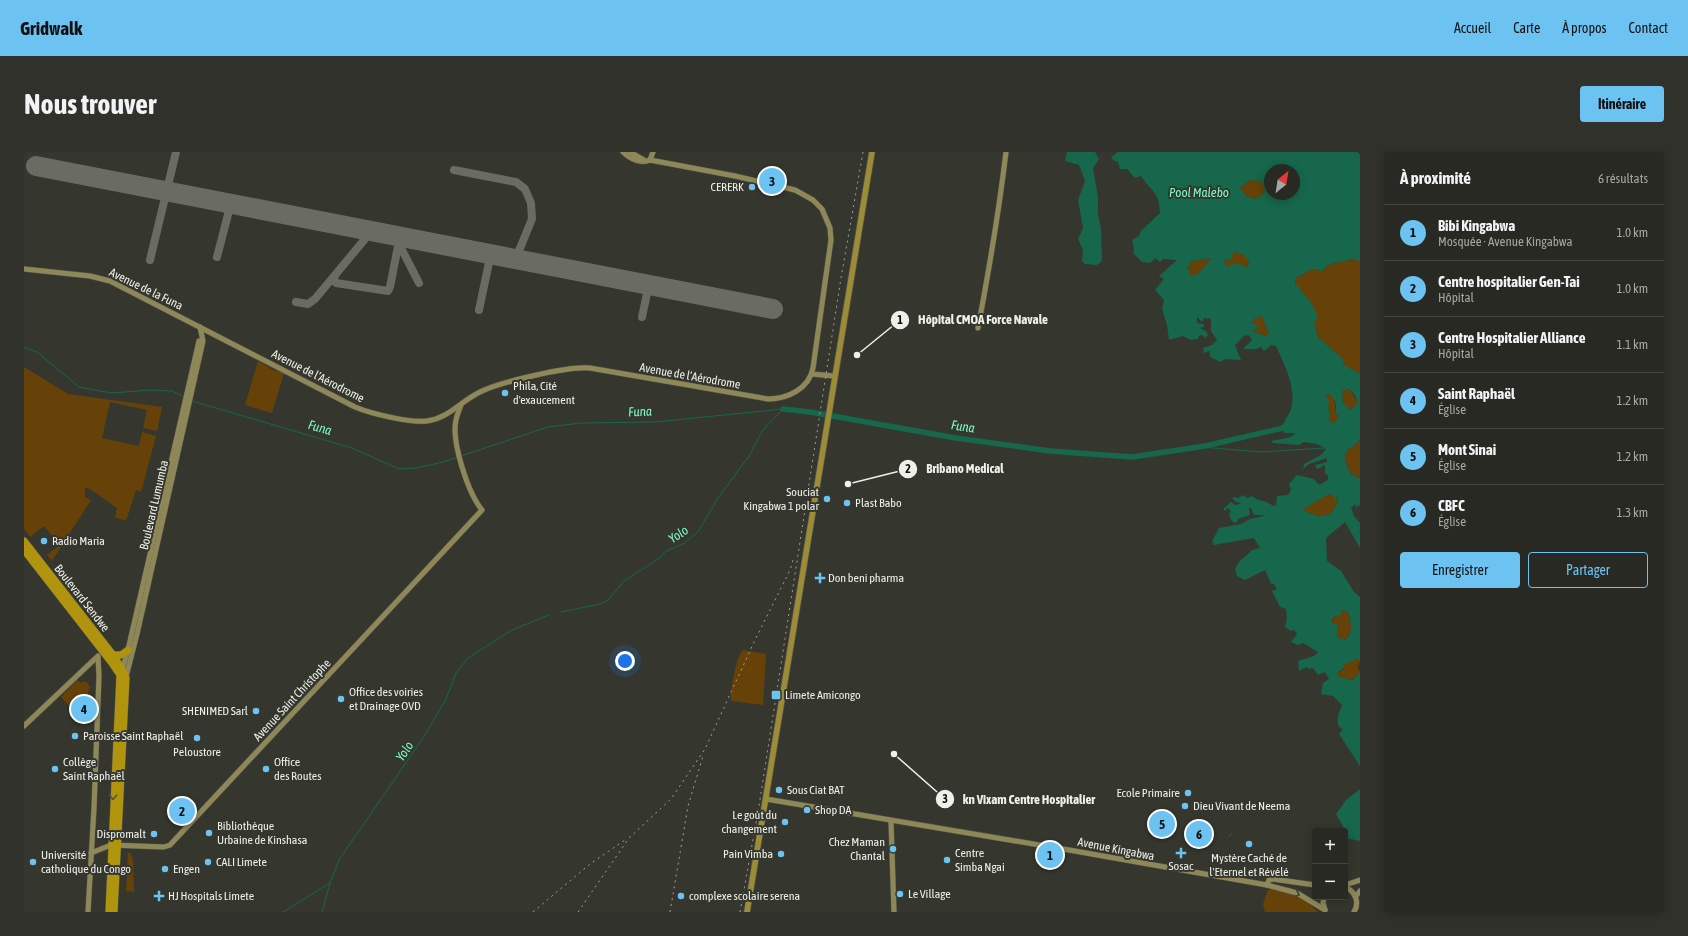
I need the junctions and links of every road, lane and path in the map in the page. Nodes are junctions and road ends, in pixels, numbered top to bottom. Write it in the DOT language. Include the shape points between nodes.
graph roads {
  1 [pos="624,152"];
  2 [pos="630,152"];
  3 [pos="653,152"];
  4 [pos="872,152"];
  5 [pos="1006,152"];
  6 [pos="648,160"];
  7 [pos="24,269"];
  8 [pos="198,326"];
  9 [pos="978,328"];
  10 [pos="211,333"];
  11 [pos="202,340"];
  12 [pos="812,374"];
  13 [pos="834,376"];
  14 [pos="187,404"];
  15 [pos="462,404"];
  16 [pos="24,541"];
  17 [pos="24,550"];
  18 [pos="128,650"];
  19 [pos="102,651"];
  20 [pos="113,655"];
  21 [pos="123,674"];
  22 [pos="24,726"];
  23 [pos="766,799"];
  24 [pos="891,821"];
  25 [pos="114,846"];
  26 [pos="91,853"];
  27 [pos="1360,880"];
  28 [pos="1267,885"];
  29 [pos="1312,885"];
  30 [pos="1348,885"];
  31 [pos="1348,888"];
  32 [pos="1360,891"];
  33 [pos="1356,896"];
  34 [pos="1324,900"];
  35 [pos="1326,911"];
  36 [pos="88,912"];
  37 [pos="109,912"];
  38 [pos="114,912"];
  39 [pos="747,912"];
  40 [pos="894,912"];
  41 [pos="1354,912"];
  1 -- 6 [label="main road" via="632,159"];
  2 -- 6 [label="main road"];
  3 -- 6 [label="main road"];
  4 -- 13 [label="main road"];
  5 -- 9 [label="main road" via="1002,190"];
  6 -- 12 [label="main road" via="789,188 806,194 822,209 830,228 830,251"];
  7 -- 8 [label="main road, Avenue de la Funa" via="90,276 110,281"];
  8 -- 10 [label="main road, Avenue de la Funa"];
  8 -- 11 [label="main road"];
  10 -- 11 [label="main road"];
  10 -- 15 [label="main road, Avenue de l’Aérodrome" via="365,411 425,421 442,417"];
  11 -- 14 [label="main road, Boulevard Lumumba"];
  12 -- 13 [label="main road"];
  12 -- 15 [label="main road, Avenue de l’Aérodrome" via="793,393 768,399 596,369 576,368 495,385"];
  13 -- 23 [label="main road"];
  14 -- 18 [label="main road, Boulevard Lumumba"];
  14 -- 21 [label="main road, Boulevard Lumumba"];
  15 -- 25 [label="main road, Avenue Saint Christophe" via="455,425 459,460 474,498 482,510 170,845"];
  16 -- 19 [label="highway, Boulevard Sendwe"];
  17 -- 19 [label="highway, Boulevard Sendwe"];
  18 -- 20 [label="highway" via="121,655"];
  18 -- 21 [label="main road, Boulevard Lumumba"];
  19 -- 20 [label="highway, Boulevard Sendwe"];
  19 -- 21 [label="highway, Boulevard Sendwe"];
  19 -- 22 [label="main road"];
  19 -- 26 [label="main road" via="98,676"];
  20 -- 21 [label="highway, Boulevard Sendwe"];
  21 -- 25 [label="highway, Boulevard Lumumba"];
  23 -- 24 [label="main road, Avenue Kingabwa"];
  23 -- 39 [label="main road"];
  24 -- 28 [label="main road, Avenue Kingabwa"];
  24 -- 40 [label="main road"];
  25 -- 26 [label="main road, Avenue Saint Christophe"];
  25 -- 37 [label="highway, Boulevard Lumumba"];
  25 -- 38 [label="highway, Boulevard Lumumba"];
  26 -- 36 [label="main road"];
  27 -- 30 [label="main road"];
  28 -- 29 [label="main road" via="1269,880 1273,879"];
  28 -- 35 [label="main road, Avenue Kingabwa, one-way" via="1297,893"];
  31 -- 33 [label="main road"];
  32 -- 33 [label="main road"];
  33 -- 41 [label="main road" via="1358,902"];
  34 -- 35 [label="main road"];
}
